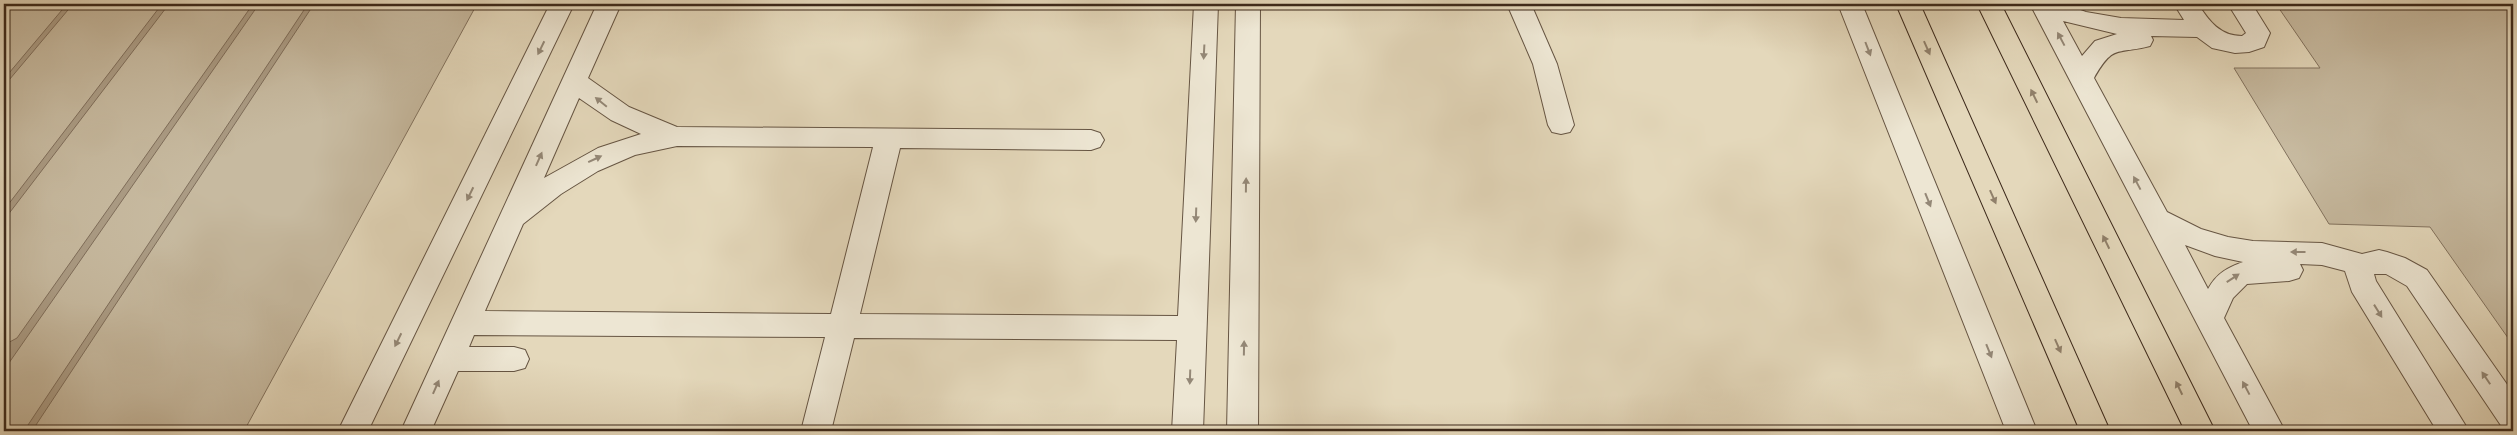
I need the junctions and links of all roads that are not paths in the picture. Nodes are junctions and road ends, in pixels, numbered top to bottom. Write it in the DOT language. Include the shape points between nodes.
graph roads {
  1 [pos="562,4"];
  2 [pos="609,4"];
  3 [pos="1206,4"];
  4 [pos="1248,4"];
  5 [pos="1519,4"];
  6 [pos="1850,4"];
  7 [pos="1908,4"];
  8 [pos="1989,4"];
  9 [pos="2042,4"];
  10 [pos="2186,4"];
  11 [pos="2240,4"];
  12 [pos="2208,33"];
  13 [pos="2082,78"];
  14 [pos="574,80"];
  15 [pos="1561,126"];
  16 [pos="677,136"];
  17 [pos="889,138"];
  18 [pos="1091,140"];
  19 [pos="512,217"];
  20 [pos="2156,219"];
  21 [pos="2362,275"];
  22 [pos="2209,319"];
  23 [pos="465,323"];
  24 [pos="842,326"];
  25 [pos="1192,328"];
  26 [pos="449,359"];
  27 [pos="514,359"];
  28 [pos="2513,418"];
  29 [pos="421,430"];
  30 [pos="353,431"];
  31 [pos="816,431"];
  32 [pos="1188,431"];
  33 [pos="1244,431"];
  34 [pos="2022,431"];
  35 [pos="2096,431"];
  36 [pos="2200,431"];
  37 [pos="2269,431"];
  38 [pos="2454,431"];
  1 -- 30 [label="street, one-way"];
  2 -- 14 [label="street"];
  3 -- 25 [label="street, one-way"];
  33 -- 4 [label="street, one-way"];
  5 -- 15 [label="street" via="1545,64"];
  6 -- 34 [label="street, one-way"];
  7 -- 35 [label="main road, one-way"];
  36 -- 8 [label="main road, one-way"];
  9 -- 12 [label="street" via="2098,24"];
  13 -- 9 [label="street, one-way"];
  10 -- 12 [label="street"];
  11 -- 12 [label="street" via="2256,28 2258,37 2255,41 2237,45"];
  12 -- 13 [label="street" via="2203,40 2111,42 2097,51"];
  20 -- 13 [label="street, one-way"];
  16 -- 14 [label="street, one-way" via="622,116"];
  19 -- 14 [label="street, one-way"];
  16 -- 17 [label="street"];
  19 -- 16 [label="street, one-way" via="562,178 593,160 626,147"];
  17 -- 18 [label="street"];
  17 -- 24 [label="street"];
  19 -- 23 [label="street"];
  21 -- 20 [label="street, one-way" via="2325,253 2253,252 2223,247 2188,236"];
  20 -- 22 [label="street"];
  22 -- 21 [label="street, one-way" via="2224,285 2236,276 2252,271 2318,270"];
  28 -- 21 [label="street, one-way" via="2417,278 2388,262 2369,262"];
  21 -- 38 [label="street, one-way"];
  37 -- 22 [label="street, one-way"];
  23 -- 24 [label="street"];
  23 -- 26 [label="street"];
  24 -- 25 [label="street"];
  24 -- 31 [label="street"];
  25 -- 32 [label="street, one-way"];
  26 -- 27 [label="street"];
  29 -- 26 [label="street, one-way"];
}
